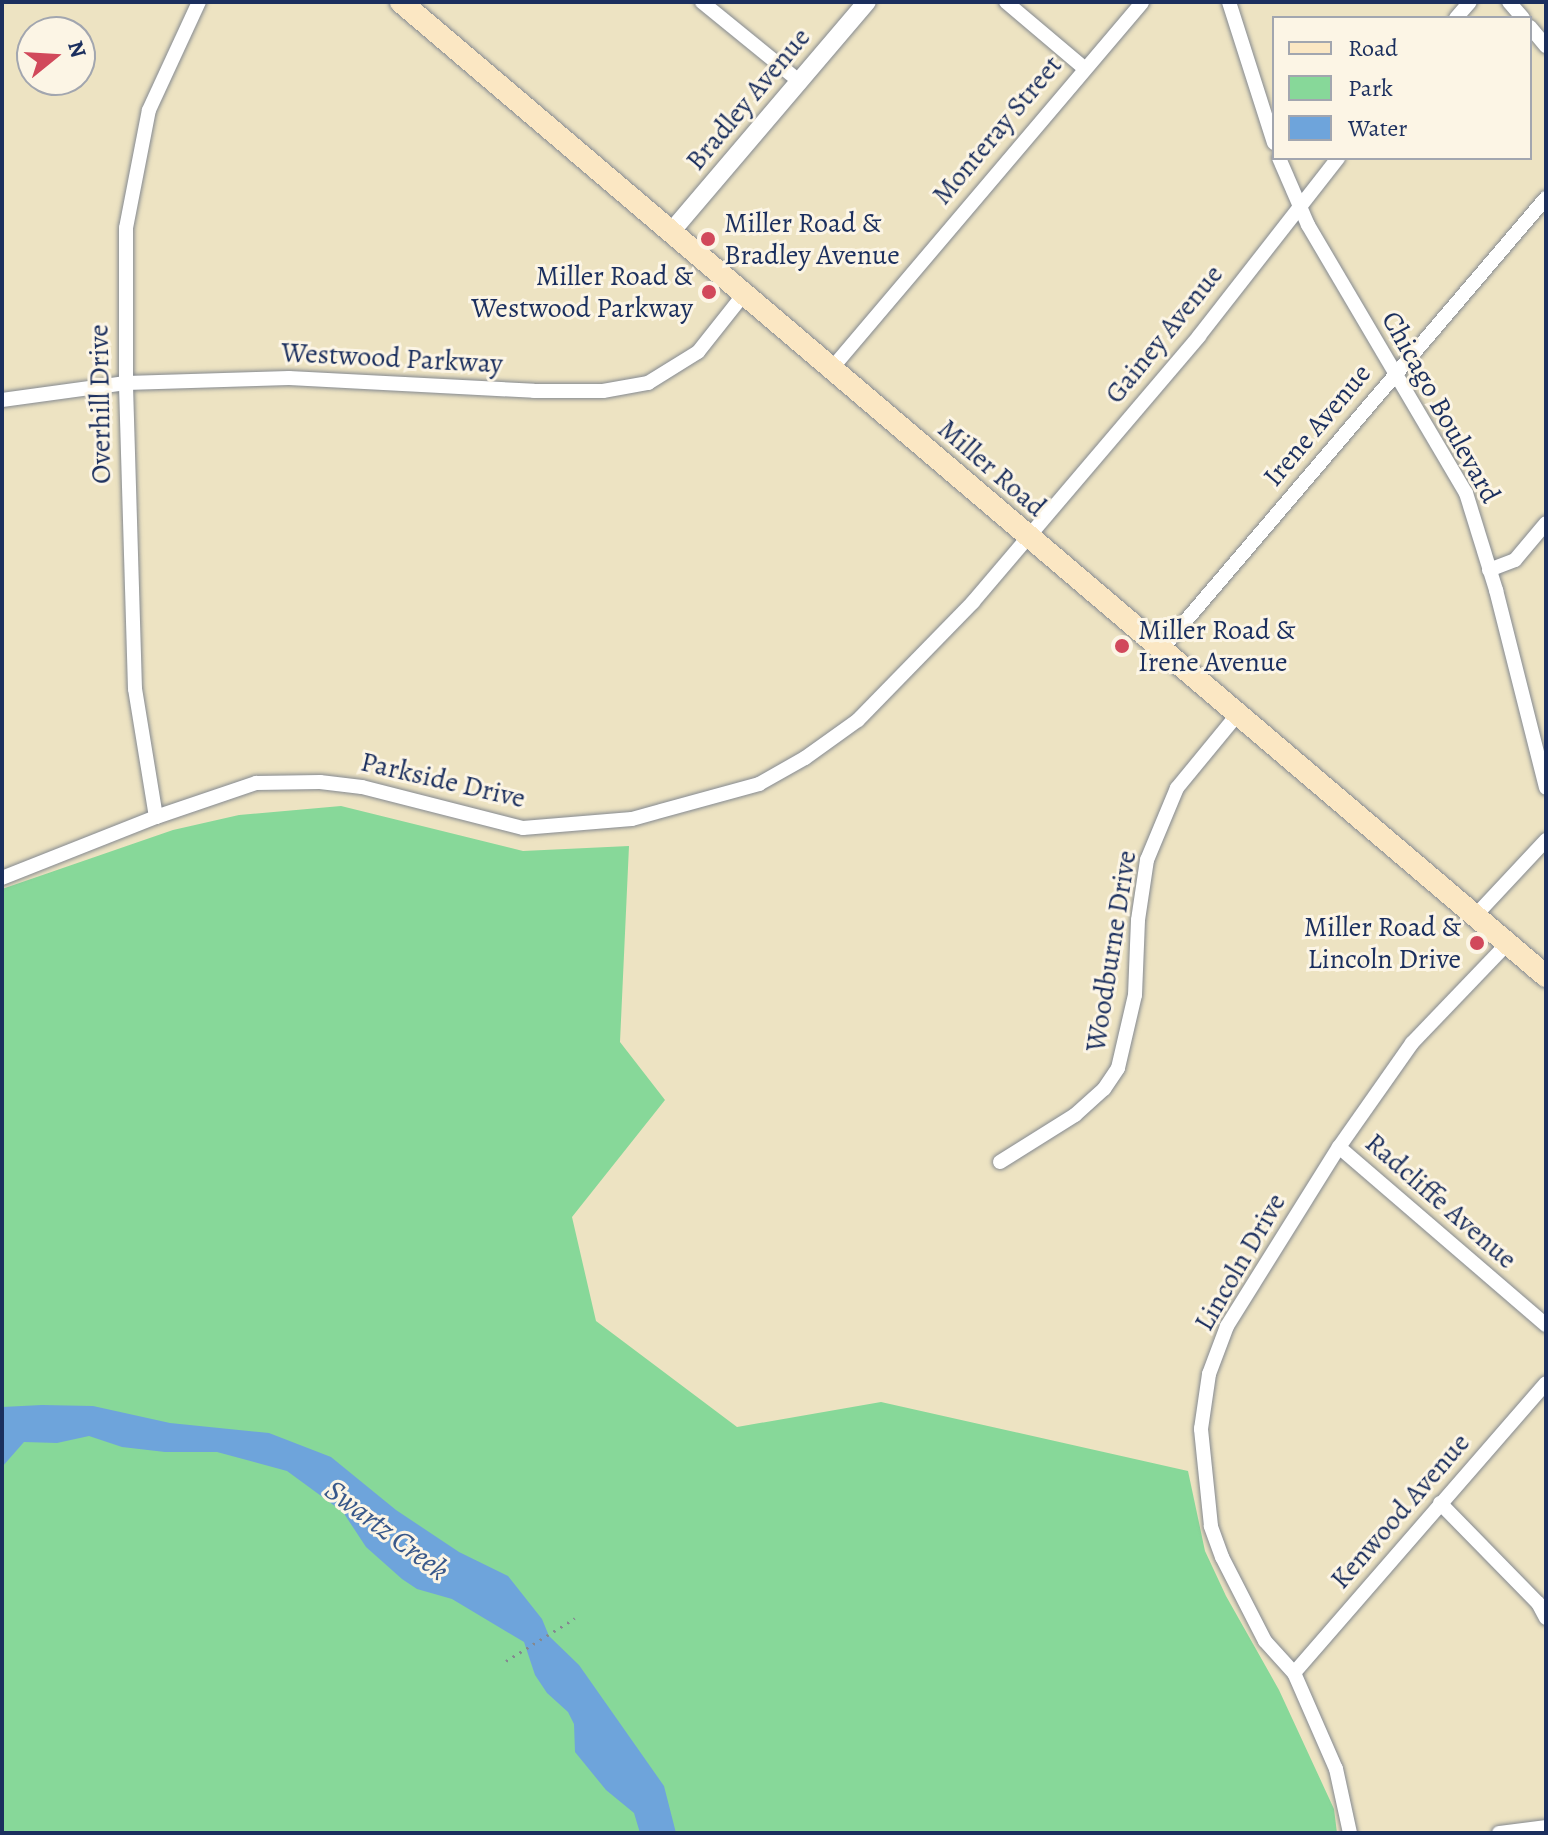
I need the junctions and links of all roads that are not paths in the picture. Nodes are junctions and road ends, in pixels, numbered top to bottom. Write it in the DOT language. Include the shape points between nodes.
graph roads {
  1 [pos="199,2"];
  2 [pos="401,2"];
  3 [pos="702,2"];
  4 [pos="867,2"];
  5 [pos="1006,2"];
  6 [pos="1142,2"];
  7 [pos="1229,2"];
  8 [pos="1532,29"];
  9 [pos="1546,46"];
  10 [pos="1084,68"];
  11 [pos="800,82"];
  12 [pos="1272,137"];
  13 [pos="1280,160"];
  14 [pos="1336,160"];
  15 [pos="1546,198"];
  16 [pos="1298,205"];
  17 [pos="671,232"];
  18 [pos="744,294"];
  19 [pos="833,367"];
  20 [pos="1395,373"];
  21 [pos="126,383"];
  22 [pos="2,400"];
  23 [pos="1546,523"];
  24 [pos="1028,539"];
  25 [pos="1489,570"];
  26 [pos="1160,651"];
  27 [pos="1237,715"];
  28 [pos="1546,788"];
  29 [pos="156,817"];
  30 [pos="1546,840"];
  31 [pos="2,878"];
  32 [pos="1475,916"];
  33 [pos="1508,943"];
  34 [pos="1546,976"];
  35 [pos="1339,1147"];
  36 [pos="1000,1162"];
  37 [pos="1546,1325"];
  38 [pos="1546,1383"];
  39 [pos="1440,1503"];
  40 [pos="1546,1618"];
  41 [pos="1294,1673"];
  42 [pos="1546,1827"];
  43 [pos="1350,1833"];
  44 [pos="1499,1833"];
  1 -- 21 [label="street, Overhill Drive" via="149,110 135,169 124,272"];
  2 -- 17 [label="main road, Miller Road"];
  3 -- 11 [label="street"];
  4 -- 11 [label="street, Bradley Avenue"];
  5 -- 10 [label="street"];
  6 -- 10 [label="street, Monteray Street"];
  7 -- 12 [label="street"];
  8 -- 9 [label="street"];
  10 -- 19 [label="street, Monteray Street"];
  11 -- 17 [label="street, Bradley Avenue"];
  13 -- 16 [label="street, Chicago Boulevard"];
  14 -- 16 [label="street, Gainey Avenue"];
  15 -- 20 [label="street, Irene Avenue"];
  16 -- 20 [label="street, Chicago Boulevard"];
  16 -- 24 [label="street, Gainey Avenue" via="1199,336"];
  17 -- 18 [label="main road, Miller Road"];
  18 -- 19 [label="main road, Miller Road"];
  18 -- 21 [label="street, Westwood Parkway" via="698,352 648,383 603,391 289,378"];
  19 -- 24 [label="main road, Miller Road"];
  20 -- 25 [label="street, Chicago Boulevard" via="1466,493"];
  20 -- 26 [label="street, Irene Avenue"];
  21 -- 22 [label="street, Westwood Parkway"];
  21 -- 29 [label="street, Overhill Drive" via="136,714"];
  23 -- 25 [label="street" via="1515,560"];
  24 -- 26 [label="main road, Miller Road"];
  24 -- 29 [label="street, Parkside Drive" via="858,720 770,778 716,798 632,819 523,828 362,787 256,783"];
  25 -- 28 [label="street, Chicago Boulevard"];
  26 -- 27 [label="main road, Miller Road"];
  27 -- 32 [label="main road, Miller Road"];
  27 -- 36 [label="street, Woodburne Drive" via="1177,788 1147,860 1135,995 1118,1068 1075,1115"];
  29 -- 31 [label="street, Parkside Drive"];
  30 -- 32 [label="street"];
  32 -- 33 [label="main road, Miller Road"];
  33 -- 34 [label="main road, Miller Road"];
  33 -- 35 [label="street, Lincoln Drive" via="1412,1043"];
  35 -- 37 [label="street, Radcliffe Avenue"];
  35 -- 41 [label="street, Lincoln Drive" via="1227,1326 1209,1374 1201,1429 1204,1492 1222,1557 1265,1641"];
  38 -- 39 [label="street, Kenwood Avenue"];
  39 -- 40 [label="street" via="1538,1603"];
  39 -- 41 [label="street, Kenwood Avenue"];
  41 -- 43 [label="street, Lincoln Drive" via="1336,1769"];
  42 -- 44 [label="street"];
}
